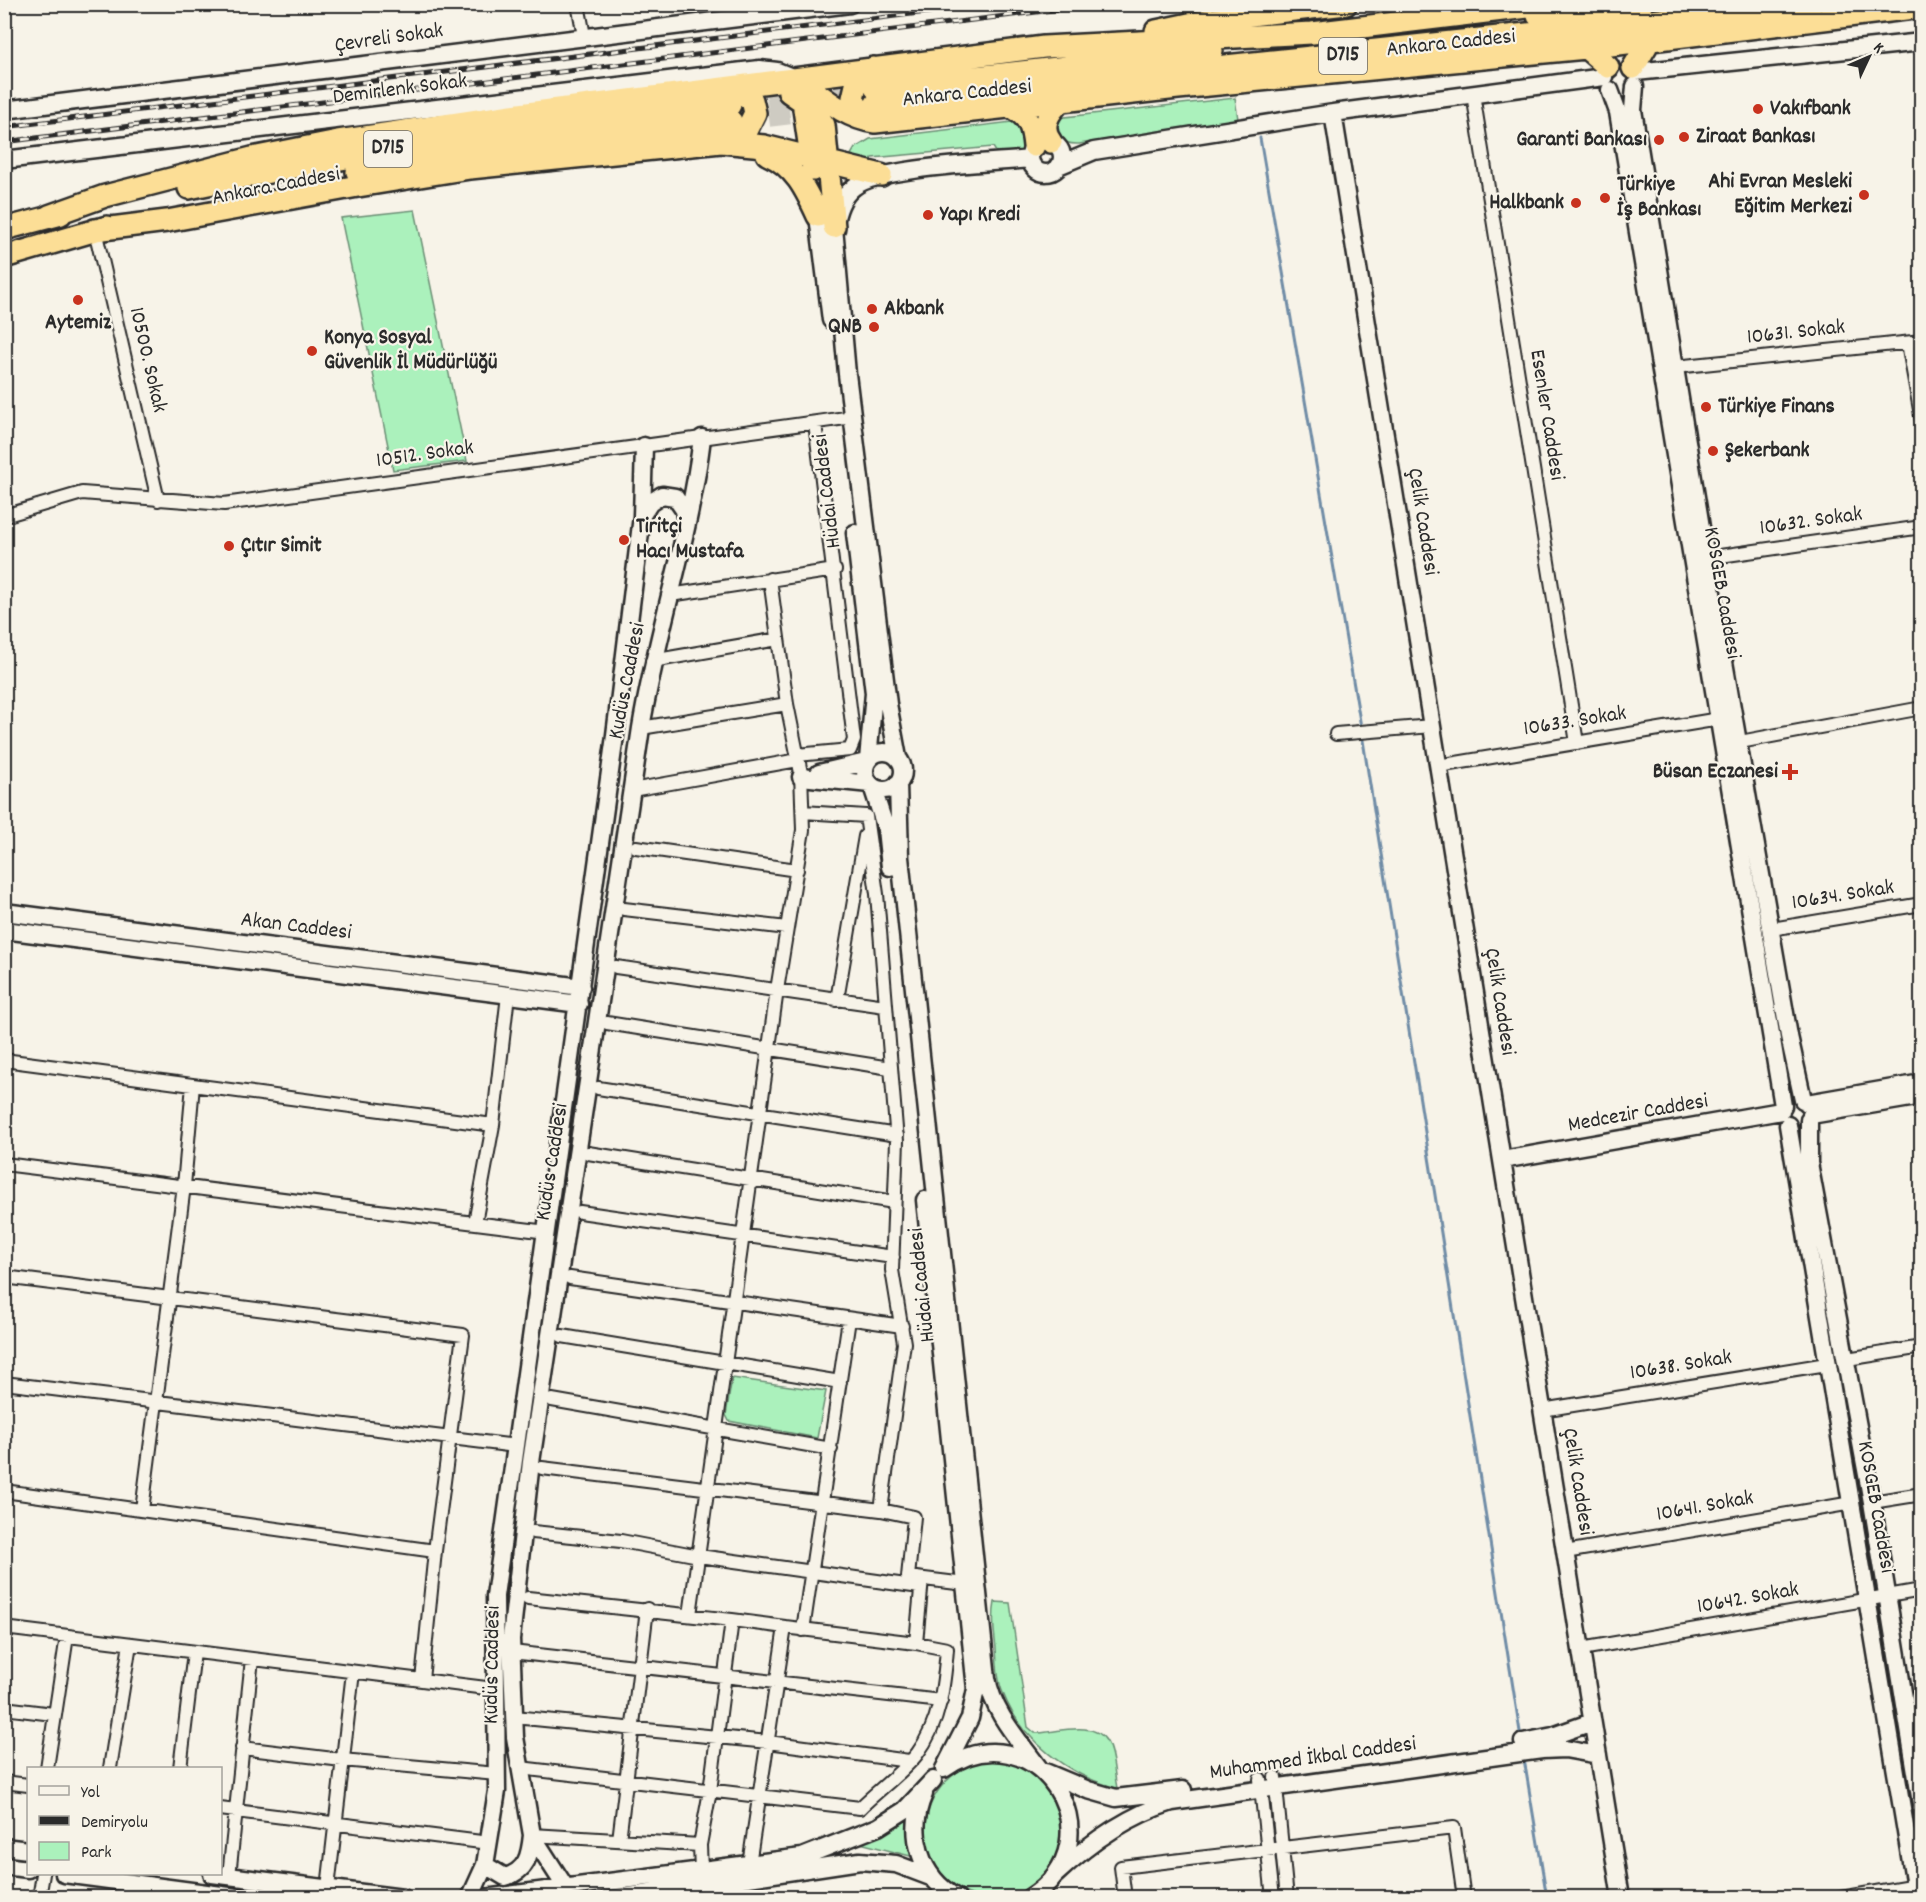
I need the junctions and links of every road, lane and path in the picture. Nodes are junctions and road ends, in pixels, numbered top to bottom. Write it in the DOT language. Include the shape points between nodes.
graph roads {
  1 [pos="578,4"];
  2 [pos="850,4"];
  3 [pos="1346,4"];
  4 [pos="1554,4"];
  5 [pos="1642,4"];
  6 [pos="1810,4"];
  7 [pos="1918,8"];
  8 [pos="1774,9"];
  9 [pos="584,36"];
  10 [pos="1650,40"];
  11 [pos="1922,42"];
  12 [pos="1094,44"];
  13 [pos="1586,48"];
  14 [pos="1315,59"];
  15 [pos="1635,75"];
  16 [pos="1607,78"];
  17 [pos="1178,88"];
  18 [pos="804,90"];
  19 [pos="1473,94"];
  20 [pos="877,95"];
  21 [pos="1060,102"];
  22 [pos="731,105"];
  23 [pos="1010,107"];
  24 [pos="4,110"];
  25 [pos="1333,113"];
  26 [pos="721,141"];
  27 [pos="685,145"];
  28 [pos="1043,148"];
  29 [pos="1094,152"];
  30 [pos="4,160"];
  31 [pos="820,161"];
  32 [pos="1058,166"];
  33 [pos="881,175"];
  34 [pos="826,222"];
  35 [pos="4,229"];
  36 [pos="95,230"];
  37 [pos="4,257"];
  38 [pos="1922,341"];
  39 [pos="1908,343"];
  40 [pos="1675,367"];
  41 [pos="847,418"];
  42 [pos="1922,421"];
  43 [pos="815,423"];
  44 [pos="702,438"];
  45 [pos="644,446"];
  46 [pos="158,500"];
  47 [pos="642,515"];
  48 [pos="4,516"];
  49 [pos="686,525"];
  50 [pos="1922,527"];
  51 [pos="1706,558"];
  52 [pos="835,570"];
  53 [pos="770,579"];
  54 [pos="670,595"];
  55 [pos="778,639"];
  56 [pos="652,661"];
  57 [pos="787,704"];
  58 [pos="1922,708"];
  59 [pos="1719,719"];
  60 [pos="1432,726"];
  61 [pos="640,728"];
  62 [pos="1336,734"];
  63 [pos="1740,742"];
  64 [pos="1577,743"];
  65 [pos="898,758"];
  66 [pos="867,761"];
  67 [pos="799,764"];
  68 [pos="1438,766"];
  69 [pos="898,783"];
  70 [pos="871,785"];
  71 [pos="632,790"];
  72 [pos="803,812"];
  73 [pos="868,823"];
  74 [pos="636,848"];
  75 [pos="797,870"];
  76 [pos="1922,904"];
  77 [pos="624,909"];
  78 [pos="4,912"];
  79 [pos="787,928"];
  80 [pos="1771,929"];
  81 [pos="4,930"];
  82 [pos="616,967"];
  83 [pos="581,987"];
  84 [pos="777,990"];
  85 [pos="508,995"];
  86 [pos="837,1000"];
  87 [pos="579,1004"];
  88 [pos="885,1006"];
  89 [pos="607,1023"];
  90 [pos="769,1049"];
  91 [pos="4,1060"];
  92 [pos="890,1068"];
  93 [pos="1922,1083"];
  94 [pos="193,1086"];
  95 [pos="598,1088"];
  96 [pos="1922,1096"];
  97 [pos="1807,1109"];
  98 [pos="760,1114"];
  99 [pos="1784,1114"];
  100 [pos="492,1125"];
  101 [pos="897,1135"];
  102 [pos="588,1154"];
  103 [pos="1502,1160"];
  104 [pos="4,1164"];
  105 [pos="751,1179"];
  106 [pos="184,1186"];
  107 [pos="894,1202"];
  108 [pos="580,1212"];
  109 [pos="475,1223"];
  110 [pos="548,1232"];
  111 [pos="743,1235"];
  112 [pos="893,1257"];
  113 [pos="4,1277"];
  114 [pos="570,1278"];
  115 [pos="170,1298"];
  116 [pos="734,1302"];
  117 [pos="849,1319"];
  118 [pos="902,1326"];
  119 [pos="562,1336"];
  120 [pos="1922,1347"];
  121 [pos="1847,1359"];
  122 [pos="725,1362"];
  123 [pos="1827,1364"];
  124 [pos="840,1382"];
  125 [pos="4,1383"];
  126 [pos="552,1400"];
  127 [pos="156,1402"];
  128 [pos="1542,1410"];
  129 [pos="717,1427"];
  130 [pos="450,1439"];
  131 [pos="516,1446"];
  132 [pos="831,1449"];
  133 [pos="542,1468"];
  134 [pos="708,1487"];
  135 [pos="4,1491"];
  136 [pos="1922,1494"];
  137 [pos="1872,1502"];
  138 [pos="823,1503"];
  139 [pos="1852,1503"];
  140 [pos="142,1510"];
  141 [pos="880,1510"];
  142 [pos="533,1532"];
  143 [pos="435,1551"];
  144 [pos="1565,1552"];
  145 [pos="699,1556"];
  146 [pos="812,1572"];
  147 [pos="921,1583"];
  148 [pos="965,1584"];
  149 [pos="1922,1590"];
  150 [pos="1887,1596"];
  151 [pos="528,1598"];
  152 [pos="1868,1599"];
  153 [pos="647,1609"];
  154 [pos="690,1615"];
  155 [pos="732,1620"];
  156 [pos="785,1627"];
  157 [pos="4,1628"];
  158 [pos="803,1630"];
  159 [pos="67,1636"];
  160 [pos="916,1643"];
  161 [pos="130,1644"];
  162 [pos="1581,1649"];
  163 [pos="194,1652"];
  164 [pos="512,1652"];
  165 [pos="252,1659"];
  166 [pos="640,1666"];
  167 [pos="353,1672"];
  168 [pos="726,1676"];
  169 [pos="422,1680"];
  170 [pos="777,1681"];
  171 [pos="494,1689"];
  172 [pos="941,1701"];
  173 [pos="4,1708"];
  174 [pos="53,1714"];
  175 [pos="514,1717"];
  176 [pos="1592,1722"];
  177 [pos="633,1729"];
  178 [pos="715,1737"];
  179 [pos="768,1742"];
  180 [pos="1542,1744"];
  181 [pos="242,1748"];
  182 [pos="1598,1755"];
  183 [pos="342,1760"];
  184 [pos="909,1761"];
  185 [pos="47,1767"];
  186 [pos="110,1767"];
  187 [pos="180,1767"];
  188 [pos="520,1768"];
  189 [pos="1042,1770"];
  190 [pos="497,1774"];
  191 [pos="939,1775"];
  192 [pos="626,1781"];
  193 [pos="4,1782"];
  194 [pos="1268,1783"];
  195 [pos="27,1785"];
  196 [pos="710,1791"];
  197 [pos="759,1797"];
  198 [pos="222,1809"];
  199 [pos="1922,1809"];
  200 [pos="236,1811"];
  201 [pos="335,1823"];
  202 [pos="532,1834"];
  203 [pos="619,1840"];
  204 [pos="489,1843"];
  205 [pos="700,1845"];
  206 [pos="4,1847"];
  207 [pos="1282,1848"];
  208 [pos="27,1850"];
  209 [pos="1268,1850"];
  210 [pos="749,1864"];
  211 [pos="485,1865"];
  212 [pos="4,1866"];
  213 [pos="27,1869"];
  214 [pos="222,1871"];
  215 [pos="42,1875"];
  216 [pos="70,1875"];
  217 [pos="221,1875"];
  218 [pos="933,1878"];
  219 [pos="736,1880"];
  220 [pos="698,1885"];
  221 [pos="1049,1885"];
  222 [pos="328,1888"];
  223 [pos="566,1888"];
  224 [pos="1918,1889"];
  225 [pos="189,1894"];
  226 [pos="952,1896"];
  227 [pos="39,1898"];
  228 [pos="244,1898"];
  229 [pos="403,1898"];
  230 [pos="470,1898"];
  231 [pos="485,1898"];
  232 [pos="617,1898"];
  233 [pos="732,1898"];
  234 [pos="1029,1898"];
  235 [pos="1125,1898"];
  236 [pos="1273,1898"];
  237 [pos="1287,1898"];
  238 [pos="1464,1898"];
  239 [pos="1622,1898"];
  240 [pos="1841,1898"];
  1 -- 9 [label="street"];
  2 -- 9 [label="street, Çevreli Sokak"];
  3 -- 12 [label="highway" via="1208,20"];
  4 -- 12 [label="highway" via="1312,33"];
  5 -- 20 [label="highway, Ankara Caddesi / D715"];
  6 -- 8 [label="highway, Ankara Caddesi / D715"];
  7 -- 8 [label="highway"];
  7 -- 10 [label="highway"];
  8 -- 14 [label="highway, Ankara Caddesi / D715"];
  9 -- 24 [label="street, Çevreli Sokak"];
  10 -- 13 [label="highway"];
  10 -- 15 [label="highway"];
  11 -- 15 [label="street"];
  12 -- 20 [label="highway" via="1044,47"];
  13 -- 16 [label="highway"];
  13 -- 17 [label="highway"];
  14 -- 17 [label="highway"];
  14 -- 20 [label="highway, Ankara Caddesi / D715"];
  15 -- 16 [label="street" via="1621,61"];
  15 -- 16 [label="street" via="1623,93"];
  15 -- 40 [label="street, KOSGEB Caddesi" via="1633,110"];
  16 -- 19 [label="street"];
  16 -- 59 [label="street, KOSGEB Caddesi" via="1618,112"];
  17 -- 21 [label="highway"];
  18 -- 20 [label="highway" via="828,74"];
  18 -- 20 [label="highway" via="859,120"];
  18 -- 22 [label="highway" via="766,84"];
  18 -- 30 [label="street, Demirlenk Sokak" via="777,70 760,69"];
  18 -- 31 [label="highway"];
  19 -- 25 [label="street"];
  19 -- 64 [label="street, Esenler Caddesi"];
  20 -- 23 [label="highway"];
  21 -- 23 [label="highway"];
  21 -- 28 [label="highway" via="1046,121"];
  22 -- 26 [label="highway" via="752,100 754,119 741,135"];
  22 -- 35 [label="highway" via="338,141 165,180"];
  22 -- 36 [label="highway, Ankara Caddesi / D715" via="182,205"];
  23 -- 28 [label="highway" via="1027,117"];
  25 -- 29 [label="street"];
  25 -- 60 [label="street, Çelik Caddesi"];
  26 -- 27 [label="highway"];
  26 -- 31 [label="highway" via="755,144"];
  27 -- 34 [label="highway" via="751,150 776,159 798,179"];
  27 -- 36 [label="highway" via="470,168 168,221"];
  28 -- 29 [label="street"];
  28 -- 32 [label="street" via="1062,155"];
  28 -- 32 [label="street" via="1034,168 1050,172"];
  28 -- 33 [label="street"];
  29 -- 32 [label="street"];
  31 -- 33 [label="highway"];
  31 -- 34 [label="highway"];
  33 -- 34 [label="street" via="848,192"];
  34 -- 41 [label="street, Hüdai Caddesi"];
  36 -- 37 [label="highway, Ankara Caddesi / D715"];
  36 -- 46 [label="street, 10500. Sokak"];
  38 -- 39 [label="street, 10631. Sokak"];
  39 -- 40 [label="street, 10631. Sokak"];
  39 -- 42 [label="street"];
  40 -- 51 [label="street, KOSGEB Caddesi"];
  41 -- 43 [label="street, 10512. Sokak"];
  41 -- 65 [label="street, Hüdai Caddesi"];
  41 -- 66 [label="street, Hüdai Caddesi" via="873,679"];
  43 -- 44 [label="street, 10512. Sokak"];
  43 -- 52 [label="street"];
  44 -- 45 [label="street, 10512. Sokak"];
  44 -- 49 [label="street, Kudüs Caddesi"];
  45 -- 46 [label="street, 10512. Sokak" via="224,504"];
  45 -- 47 [label="street, Kudüs Caddesi"];
  46 -- 48 [label="street, 10512. Sokak" via="82,493"];
  47 -- 49 [label="street" via="662,495 675,497 684,510"];
  47 -- 83 [label="street, Kudüs Caddesi"];
  49 -- 54 [label="street, Kudüs Caddesi"];
  50 -- 51 [label="street, 10632. Sokak"];
  51 -- 63 [label="street, KOSGEB Caddesi"];
  52 -- 53 [label="street"];
  52 -- 67 [label="street" via="854,740 850,750"];
  53 -- 54 [label="street"];
  53 -- 55 [label="street"];
  54 -- 56 [label="street, Kudüs Caddesi"];
  55 -- 56 [label="street"];
  55 -- 57 [label="street"];
  56 -- 61 [label="street, Kudüs Caddesi"];
  57 -- 61 [label="street"];
  57 -- 67 [label="street"];
  58 -- 63 [label="street"];
  59 -- 64 [label="street, 10633. Sokak"];
  59 -- 99 [label="street, KOSGEB Caddesi"];
  60 -- 62 [label="street"];
  60 -- 68 [label="street, Çelik Caddesi"];
  61 -- 71 [label="street, Kudüs Caddesi"];
  63 -- 80 [label="street, KOSGEB Caddesi"];
  64 -- 68 [label="street, 10633. Sokak"];
  65 -- 66 [label="street" via="881,752"];
  65 -- 69 [label="street" via="903,769"];
  66 -- 67 [label="street"];
  66 -- 70 [label="street" via="864,771"];
  67 -- 70 [label="street"];
  67 -- 71 [label="street"];
  67 -- 72 [label="street"];
  68 -- 103 [label="street, Çelik Caddesi"];
  69 -- 70 [label="street" via="884,790"];
  69 -- 189 [label="street, Hüdai Caddesi" via="900,857 987,1678 1003,1718"];
  70 -- 148 [label="street, Hüdai Caddesi" via="886,829"];
  71 -- 164 [label="street, Kudüs Caddesi" via="532,1451"];
  72 -- 73 [label="street" via="866,816"];
  72 -- 75 [label="street"];
  73 -- 86 [label="street"];
  73 -- 88 [label="street"];
  74 -- 75 [label="street"];
  75 -- 79 [label="street"];
  76 -- 80 [label="street, 10634. Sokak"];
  77 -- 79 [label="street"];
  78 -- 83 [label="street, Akan Caddesi"];
  79 -- 84 [label="street"];
  80 -- 97 [label="street, KOSGEB Caddesi"];
  81 -- 85 [label="street, Akan Caddesi"];
  82 -- 84 [label="street"];
  83 -- 87 [label="street, Kudüs Caddesi"];
  84 -- 86 [label="street"];
  84 -- 90 [label="street"];
  85 -- 87 [label="street, Akan Caddesi"];
  85 -- 100 [label="street"];
  86 -- 88 [label="street"];
  87 -- 110 [label="street, Kudüs Caddesi"];
  88 -- 92 [label="street"];
  89 -- 90 [label="street"];
  90 -- 92 [label="street"];
  90 -- 98 [label="street"];
  91 -- 94 [label="street"];
  92 -- 101 [label="street"];
  93 -- 97 [label="street"];
  94 -- 100 [label="street"];
  94 -- 106 [label="street"];
  95 -- 98 [label="street"];
  96 -- 97 [label="street"];
  97 -- 99 [label="street" via="1790,1100"];
  97 -- 99 [label="street" via="1797,1127"];
  97 -- 121 [label="street, KOSGEB Caddesi" via="1809,1163"];
  98 -- 101 [label="street"];
  98 -- 105 [label="street"];
  99 -- 103 [label="street, Medcezir Caddesi"];
  99 -- 123 [label="street, KOSGEB Caddesi"];
  100 -- 109 [label="street"];
  101 -- 107 [label="street"];
  102 -- 105 [label="street"];
  103 -- 128 [label="street, Çelik Caddesi"];
  104 -- 106 [label="street"];
  105 -- 107 [label="street"];
  105 -- 111 [label="street"];
  106 -- 109 [label="street"];
  106 -- 115 [label="street"];
  107 -- 112 [label="street"];
  108 -- 111 [label="street"];
  109 -- 110 [label="street"];
  110 -- 131 [label="street, Kudüs Caddesi"];
  111 -- 112 [label="street"];
  111 -- 116 [label="street"];
  112 -- 118 [label="street"];
  113 -- 115 [label="street"];
  114 -- 116 [label="street"];
  115 -- 127 [label="street"];
  115 -- 130 [label="street" via="463,1335"];
  116 -- 117 [label="street"];
  116 -- 122 [label="street"];
  117 -- 118 [label="street"];
  117 -- 124 [label="street"];
  118 -- 141 [label="street" via="904,1343"];
  119 -- 122 [label="street"];
  120 -- 121 [label="street"];
  121 -- 137 [label="street, KOSGEB Caddesi"];
  122 -- 124 [label="street"];
  122 -- 129 [label="street"];
  123 -- 128 [label="street, 10638. Sokak"];
  123 -- 139 [label="street, KOSGEB Caddesi"];
  124 -- 132 [label="street"];
  125 -- 127 [label="street"];
  126 -- 129 [label="street"];
  127 -- 130 [label="street"];
  127 -- 140 [label="street"];
  128 -- 144 [label="street, Çelik Caddesi"];
  129 -- 132 [label="street"];
  129 -- 134 [label="street"];
  130 -- 131 [label="street"];
  130 -- 143 [label="street"];
  131 -- 171 [label="street, Kudüs Caddesi" via="495,1596"];
  132 -- 138 [label="street"];
  133 -- 134 [label="street"];
  134 -- 138 [label="street"];
  134 -- 145 [label="street"];
  135 -- 140 [label="street"];
  136 -- 137 [label="street"];
  137 -- 150 [label="street, KOSGEB Caddesi"];
  138 -- 141 [label="street"];
  138 -- 146 [label="street"];
  139 -- 144 [label="street, 10641. Sokak"];
  139 -- 152 [label="street, KOSGEB Caddesi"];
  140 -- 143 [label="street"];
  141 -- 147 [label="street" via="914,1517 908,1577"];
  142 -- 145 [label="street" via="621,1541"];
  143 -- 169 [label="street"];
  144 -- 162 [label="street, Çelik Caddesi"];
  145 -- 146 [label="street"];
  145 -- 154 [label="street"];
  146 -- 147 [label="street"];
  146 -- 158 [label="street"];
  147 -- 148 [label="street"];
  147 -- 160 [label="street"];
  148 -- 191 [label="street, Hüdai Caddesi" via="975,1703"];
  149 -- 150 [label="street, 10642. Sokak"];
  150 -- 152 [label="street, 10642. Sokak"];
  150 -- 199 [label="street, KOSGEB Caddesi"];
  151 -- 153 [label="street"];
  152 -- 162 [label="street, 10642. Sokak"];
  152 -- 224 [label="street, KOSGEB Caddesi"];
  153 -- 154 [label="street"];
  153 -- 166 [label="street"];
  154 -- 155 [label="street"];
  155 -- 156 [label="street"];
  155 -- 168 [label="street"];
  156 -- 158 [label="street"];
  156 -- 170 [label="street"];
  157 -- 159 [label="street"];
  158 -- 160 [label="street"];
  159 -- 161 [label="street"];
  159 -- 174 [label="street"];
  160 -- 172 [label="street" via="947,1649"];
  161 -- 163 [label="street"];
  161 -- 186 [label="street"];
  162 -- 176 [label="street, Çelik Caddesi"];
  163 -- 165 [label="street"];
  163 -- 187 [label="street"];
  164 -- 166 [label="street"];
  164 -- 175 [label="street, Kudüs Caddesi"];
  165 -- 167 [label="street"];
  165 -- 181 [label="street"];
  166 -- 168 [label="street"];
  166 -- 177 [label="street"];
  167 -- 169 [label="street"];
  167 -- 183 [label="street"];
  168 -- 170 [label="street"];
  168 -- 178 [label="street"];
  169 -- 171 [label="street"];
  170 -- 172 [label="street"];
  170 -- 179 [label="street"];
  171 -- 190 [label="street, Kudüs Caddesi"];
  172 -- 184 [label="street" via="934,1723"];
  173 -- 174 [label="street"];
  174 -- 185 [label="street"];
  175 -- 177 [label="street"];
  175 -- 188 [label="street, Kudüs Caddesi"];
  176 -- 180 [label="street, Muhammed İkbal Caddesi"];
  176 -- 182 [label="street, Çelik Caddesi"];
  177 -- 178 [label="street"];
  177 -- 192 [label="street"];
  178 -- 179 [label="street"];
  178 -- 196 [label="street"];
  179 -- 184 [label="street"];
  179 -- 197 [label="street"];
  180 -- 182 [label="street, Muhammed İkbal Caddesi"];
  180 -- 194 [label="street, Muhammed İkbal Caddesi"];
  181 -- 183 [label="street"];
  181 -- 200 [label="street"];
  182 -- 239 [label="street, Çelik Caddesi"];
  183 -- 190 [label="street"];
  183 -- 201 [label="street"];
  184 -- 197 [label="street" via="860,1808"];
  188 -- 192 [label="street"];
  188 -- 202 [label="street, Kudüs Caddesi"];
  189 -- 191 [label="street, Muhammed İkbal Caddesi" via="1011,1755 991,1752 962,1759"];
  189 -- 194 [label="street, Muhammed İkbal Caddesi" via="1116,1798"];
  189 -- 221 [label="street, Hüdai Caddesi" via="1065,1803 1070,1828 1066,1852"];
  190 -- 204 [label="street, Kudüs Caddesi"];
  191 -- 210 [label="street" via="905,1810 878,1827 802,1857"];
  191 -- 218 [label="street, Hüdai Caddesi" via="920,1803 916,1829 920,1855"];
  192 -- 196 [label="street"];
  192 -- 203 [label="street"];
  193 -- 195 [label="street"];
  194 -- 207 [label="street"];
  194 -- 209 [label="street"];
  194 -- 221 [label="street, Muhammed İkbal Caddesi" via="1159,1806 1084,1850"];
  196 -- 197 [label="street"];
  196 -- 205 [label="street"];
  197 -- 210 [label="street"];
  198 -- 200 [label="street"];
  200 -- 201 [label="street"];
  200 -- 214 [label="street"];
  201 -- 204 [label="street"];
  201 -- 222 [label="street"];
  202 -- 203 [label="street"];
  202 -- 211 [label="street" via="530,1857 514,1874 505,1877"];
  202 -- 223 [label="street, Kudüs Caddesi"];
  203 -- 205 [label="street"];
  204 -- 211 [label="street, Kudüs Caddesi"];
  205 -- 220 [label="street"];
  206 -- 208 [label="street"];
  207 -- 209 [label="street"];
  207 -- 237 [label="street"];
  207 -- 238 [label="street" via="1454,1828"];
  209 -- 235 [label="street" via="1121,1867"];
  209 -- 236 [label="street"];
  210 -- 220 [label="street"];
  211 -- 230 [label="street, Kudüs Caddesi"];
  212 -- 213 [label="street"];
  215 -- 227 [label="street"];
  216 -- 225 [label="street"];
  217 -- 222 [label="street"];
  218 -- 219 [label="street" via="896,1864 860,1861"];
  218 -- 226 [label="street"];
  219 -- 220 [label="street"];
  219 -- 233 [label="street"];
  220 -- 223 [label="street"];
  220 -- 232 [label="street"];
  221 -- 234 [label="street, Muhammed İkbal Caddesi"];
  222 -- 229 [label="street"];
  223 -- 231 [label="street"];
  224 -- 240 [label="street"];
  225 -- 228 [label="street"];
}
